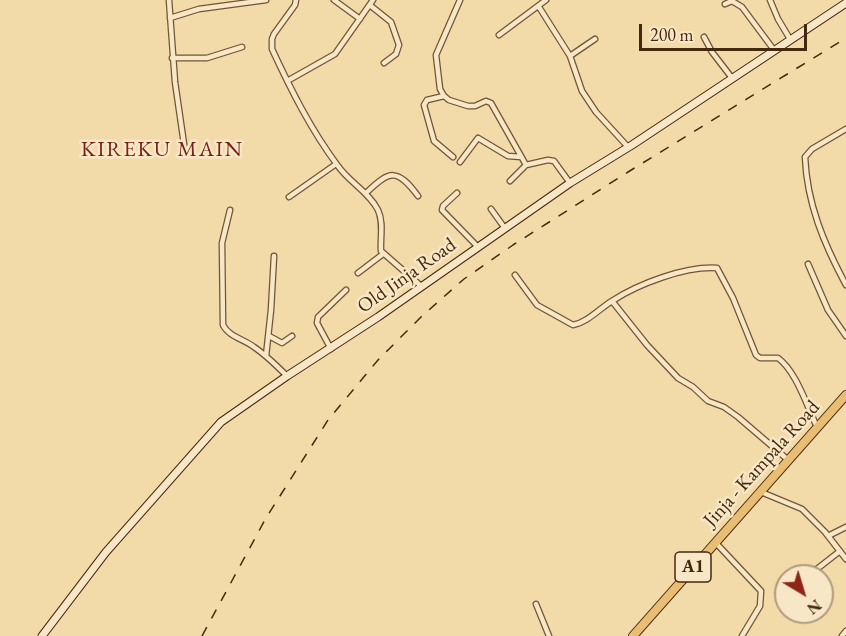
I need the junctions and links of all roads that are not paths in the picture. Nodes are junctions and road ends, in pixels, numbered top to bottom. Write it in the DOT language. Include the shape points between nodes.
graph roads {
  1 [pos="169,0"];
  2 [pos="197,0"];
  3 [pos="266,0"];
  4 [pos="296,0"];
  5 [pos="334,0"];
  6 [pos="373,0"];
  7 [pos="460,0"];
  8 [pos="546,0"];
  9 [pos="770,0"];
  10 [pos="846,2"];
  11 [pos="725,4"];
  12 [pos="370,6"];
  13 [pos="539,7"];
  14 [pos="199,9"];
  15 [pos="170,18"];
  16 [pos="360,19"];
  17 [pos="499,35"];
  18 [pos="704,38"];
  19 [pos="595,39"];
  20 [pos="790,39"];
  21 [pos="242,47"];
  22 [pos="774,50"];
  23 [pos="570,56"];
  24 [pos="172,58"];
  25 [pos="384,63"];
  26 [pos="732,78"];
  27 [pos="289,80"];
  28 [pos="444,96"];
  29 [pos="846,129"];
  30 [pos="184,144"];
  31 [pos="628,147"];
  32 [pos="453,157"];
  33 [pos="521,157"];
  34 [pos="460,162"];
  35 [pos="336,164"];
  36 [pos="526,165"];
  37 [pos="510,181"];
  38 [pos="570,183"];
  39 [pos="457,193"];
  40 [pos="366,194"];
  41 [pos="418,195"];
  42 [pos="289,197"];
  43 [pos="491,209"];
  44 [pos="230,210"];
  45 [pos="504,227"];
  46 [pos="477,246"];
  47 [pos="383,254"];
  48 [pos="274,256"];
  49 [pos="808,264"];
  50 [pos="358,273"];
  51 [pos="515,275"];
  52 [pos="846,285"];
  53 [pos="421,286"];
  54 [pos="346,290"];
  55 [pos="612,301"];
  56 [pos="269,336"];
  57 [pos="292,336"];
  58 [pos="846,336"];
  59 [pos="331,349"];
  60 [pos="266,356"];
  61 [pos="286,376"];
  62 [pos="846,395"];
  63 [pos="817,427"];
  64 [pos="788,459"];
  65 [pos="760,492"];
  66 [pos="846,527"];
  67 [pos="828,536"];
  68 [pos="714,542"];
  69 [pos="840,551"];
  70 [pos="846,560"];
  71 [pos="823,564"];
  72 [pos="536,604"];
  73 [pos="846,631"];
  74 [pos="42,636"];
  75 [pos="549,636"];
  76 [pos="633,636"];
  77 [pos="742,636"];
  78 [pos="842,636"];
  1 -- 15 [label="street"];
  2 -- 14 [label="street"];
  3 -- 14 [label="street"];
  4 -- 27 [label="street" via="272,39 274,53"];
  5 -- 16 [label="street"];
  6 -- 12 [label="street"];
  7 -- 28 [label="street" via="436,55"];
  8 -- 13 [label="street"];
  9 -- 20 [label="street"];
  10 -- 20 [label="main road, Old Jinja Road"];
  11 -- 22 [label="street" via="732,1 742,7"];
  12 -- 16 [label="street"];
  12 -- 25 [label="street" via="392,22 399,45 396,54"];
  13 -- 17 [label="street"];
  13 -- 23 [label="street"];
  14 -- 15 [label="street"];
  15 -- 24 [label="street"];
  16 -- 27 [label="street" via="335,54"];
  18 -- 26 [label="street"];
  19 -- 23 [label="street"];
  20 -- 22 [label="main road, Old Jinja Road"];
  21 -- 24 [label="street" via="207,58"];
  22 -- 26 [label="main road, Old Jinja Road"];
  23 -- 31 [label="street" via="582,91"];
  24 -- 30 [label="street"];
  26 -- 31 [label="main road, Old Jinja Road"];
  27 -- 35 [label="street" via="304,116"];
  28 -- 32 [label="street" via="427,100 424,105 434,141"];
  28 -- 33 [label="street" via="471,107 491,103"];
  29 -- 52 [label="street" via="805,157 808,190 819,232"];
  31 -- 38 [label="main road, Old Jinja Road"];
  33 -- 34 [label="street" via="508,156 478,138"];
  33 -- 36 [label="street"];
  35 -- 40 [label="street"];
  35 -- 42 [label="street"];
  36 -- 37 [label="street"];
  36 -- 38 [label="street" via="554,161"];
  38 -- 45 [label="main road, Old Jinja Road"];
  39 -- 46 [label="street" via="442,210"];
  40 -- 41 [label="street" via="376,183 398,175"];
  40 -- 47 [label="street" via="380,215"];
  43 -- 45 [label="street"];
  44 -- 60 [label="street" via="222,243 223,325"];
  45 -- 46 [label="main road, Old Jinja Road"];
  46 -- 53 [label="main road, Old Jinja Road"];
  47 -- 50 [label="street"];
  47 -- 53 [label="street"];
  48 -- 56 [label="street"];
  49 -- 58 [label="street" via="828,310"];
  51 -- 55 [label="street" via="537,305 568,324 592,316"];
  53 -- 59 [label="main road, Old Jinja Road"];
  54 -- 59 [label="street" via="318,317 317,323"];
  55 -- 63 [label="street" via="649,282 717,268 756,355 778,358 792,372"];
  55 -- 64 [label="street" via="678,378 738,417"];
  56 -- 57 [label="street" via="282,343"];
  56 -- 60 [label="street"];
  59 -- 61 [label="main road, Old Jinja Road"];
  60 -- 61 [label="street"];
  61 -- 74 [label="main road, Old Jinja Road" via="216,427 106,552"];
  62 -- 63 [label="highway, Jinja - Kampala Road / A1"];
  63 -- 64 [label="highway, Jinja - Kampala Road / A1"];
  64 -- 65 [label="highway, Jinja - Kampala Road / A1"];
  65 -- 67 [label="street" via="802,509"];
  65 -- 68 [label="highway, Jinja - Kampala Road / A1"];
  66 -- 67 [label="street"];
  67 -- 69 [label="street"];
  68 -- 76 [label="highway, Jinja - Kampala Road / A1"];
  68 -- 77 [label="street" via="761,591 760,606"];
  69 -- 70 [label="street"];
  69 -- 71 [label="street"];
  72 -- 75 [label="street"];
  73 -- 78 [label="street"];
}
